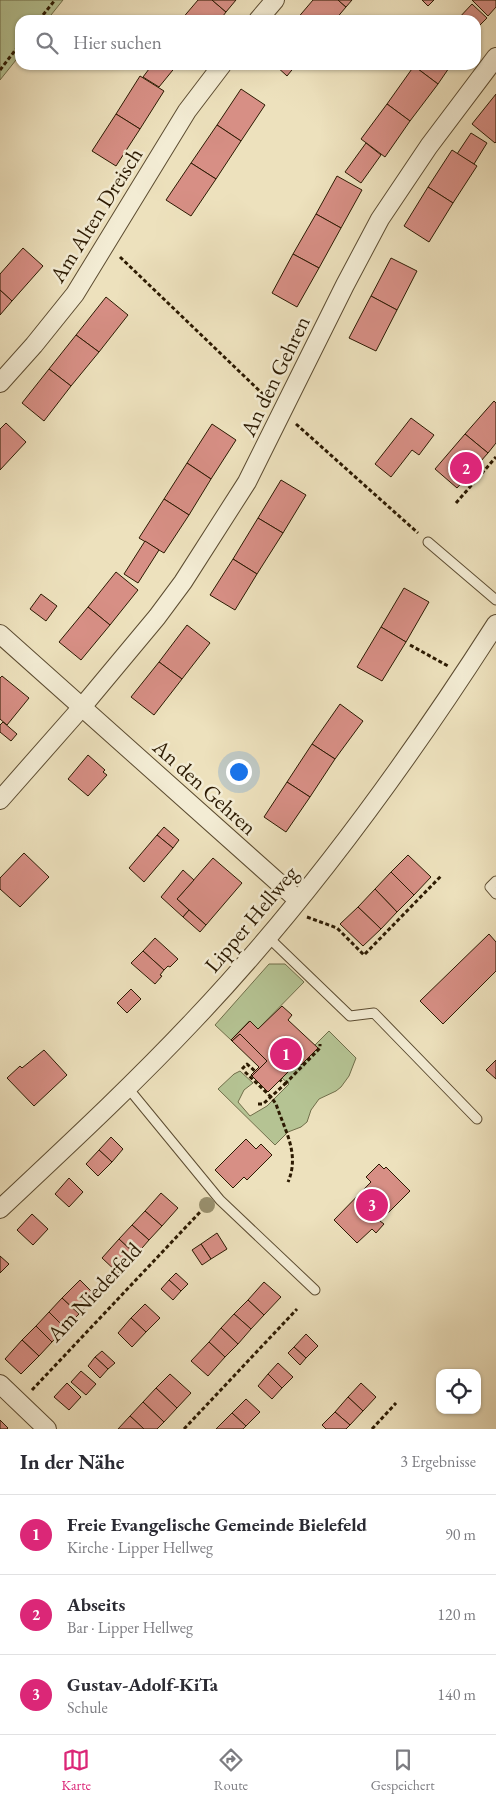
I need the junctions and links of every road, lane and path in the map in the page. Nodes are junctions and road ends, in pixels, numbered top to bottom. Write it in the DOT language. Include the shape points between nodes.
graph roads {
  1 [pos="54,0"];
  2 [pos="275,0"];
  3 [pos="43,15"];
  4 [pos="262,15"];
  5 [pos="15,50"];
  6 [pos="496,57"];
  7 [pos="0,70"];
  8 [pos="218,70"];
  9 [pos="106,244"];
  10 [pos="0,383"];
  11 [pos="283,412"];
  12 [pos="496,458"];
  13 [pos="456,504"];
  14 [pos="428,542"];
  15 [pos="496,600"];
  16 [pos="496,624"];
  17 [pos="0,634"];
  18 [pos="410,645"];
  19 [pos="439,661"];
  20 [pos="82,707"];
  21 [pos="0,800"];
  22 [pos="441,876"];
  23 [pos="496,880"];
  24 [pos="496,894"];
  25 [pos="294,906"];
  26 [pos="268,937"];
  27 [pos="320,1044"];
  28 [pos="256,1072"];
  29 [pos="280,1080"];
  30 [pos="285,1084"];
  31 [pos="128,1088"];
  32 [pos="271,1097"];
  33 [pos="258,1104"];
  34 [pos="477,1119"];
  35 [pos="288,1182"];
  36 [pos="0,1209"];
  37 [pos="200,1211"];
  38 [pos="315,1290"];
  39 [pos="297,1309"];
  40 [pos="0,1384"];
  41 [pos="396,1403"];
  42 [pos="20,1404"];
  43 [pos="47,1429"];
  44 [pos="184,1429"];
  45 [pos="372,1429"];
  1 -- 3 [label="path"];
  2 -- 4 [label="street"];
  5 -- 7 [label="path"];
  6 -- 11 [label="street, An den Gehren" via="429,146 380,219"];
  8 -- 9 [label="street, Am Alten Dreisch" via="187,111"];
  9 -- 10 [label="street, Am Alten Dreisch" via="75,294"];
  9 -- 11 [label="path"];
  11 -- 14 [label="path"];
  11 -- 20 [label="street, An den Gehren" via="247,482 183,582"];
  12 -- 13 [label="path"];
  14 -- 15 [label="lane"];
  16 -- 25 [label="street, Lipper Hellweg" via="402,765"];
  17 -- 20 [label="street, An den Gehren"];
  18 -- 19 [label="path"];
  20 -- 21 [label="street, An den Gehren"];
  20 -- 25 [label="street, An den Gehren"];
  22 -- 25 [label="path" via="364,954 337,928"];
  23 -- 24 [label="lane" via="490,887"];
  25 -- 26 [label="street, Lipper Hellweg"];
  26 -- 31 [label="street, Lipper Hellweg"];
  26 -- 34 [label="lane" via="350,1016 374,1013"];
  27 -- 30 [label="path" via="320,1048"];
  28 -- 32 [label="path" via="247,1064 243,1070"];
  29 -- 30 [label="path"];
  30 -- 32 [label="path"];
  31 -- 36 [label="street, Lipper Hellweg"];
  31 -- 38 [label="lane" via="220,1200"];
  32 -- 33 [label="path"];
  32 -- 35 [label="path" via="293,1154"];
  37 -- 42 [label="path, Am Niederfeld"];
  39 -- 44 [label="path"];
  40 -- 42 [label="street"];
  41 -- 45 [label="path"];
  42 -- 43 [label="street"];
}
